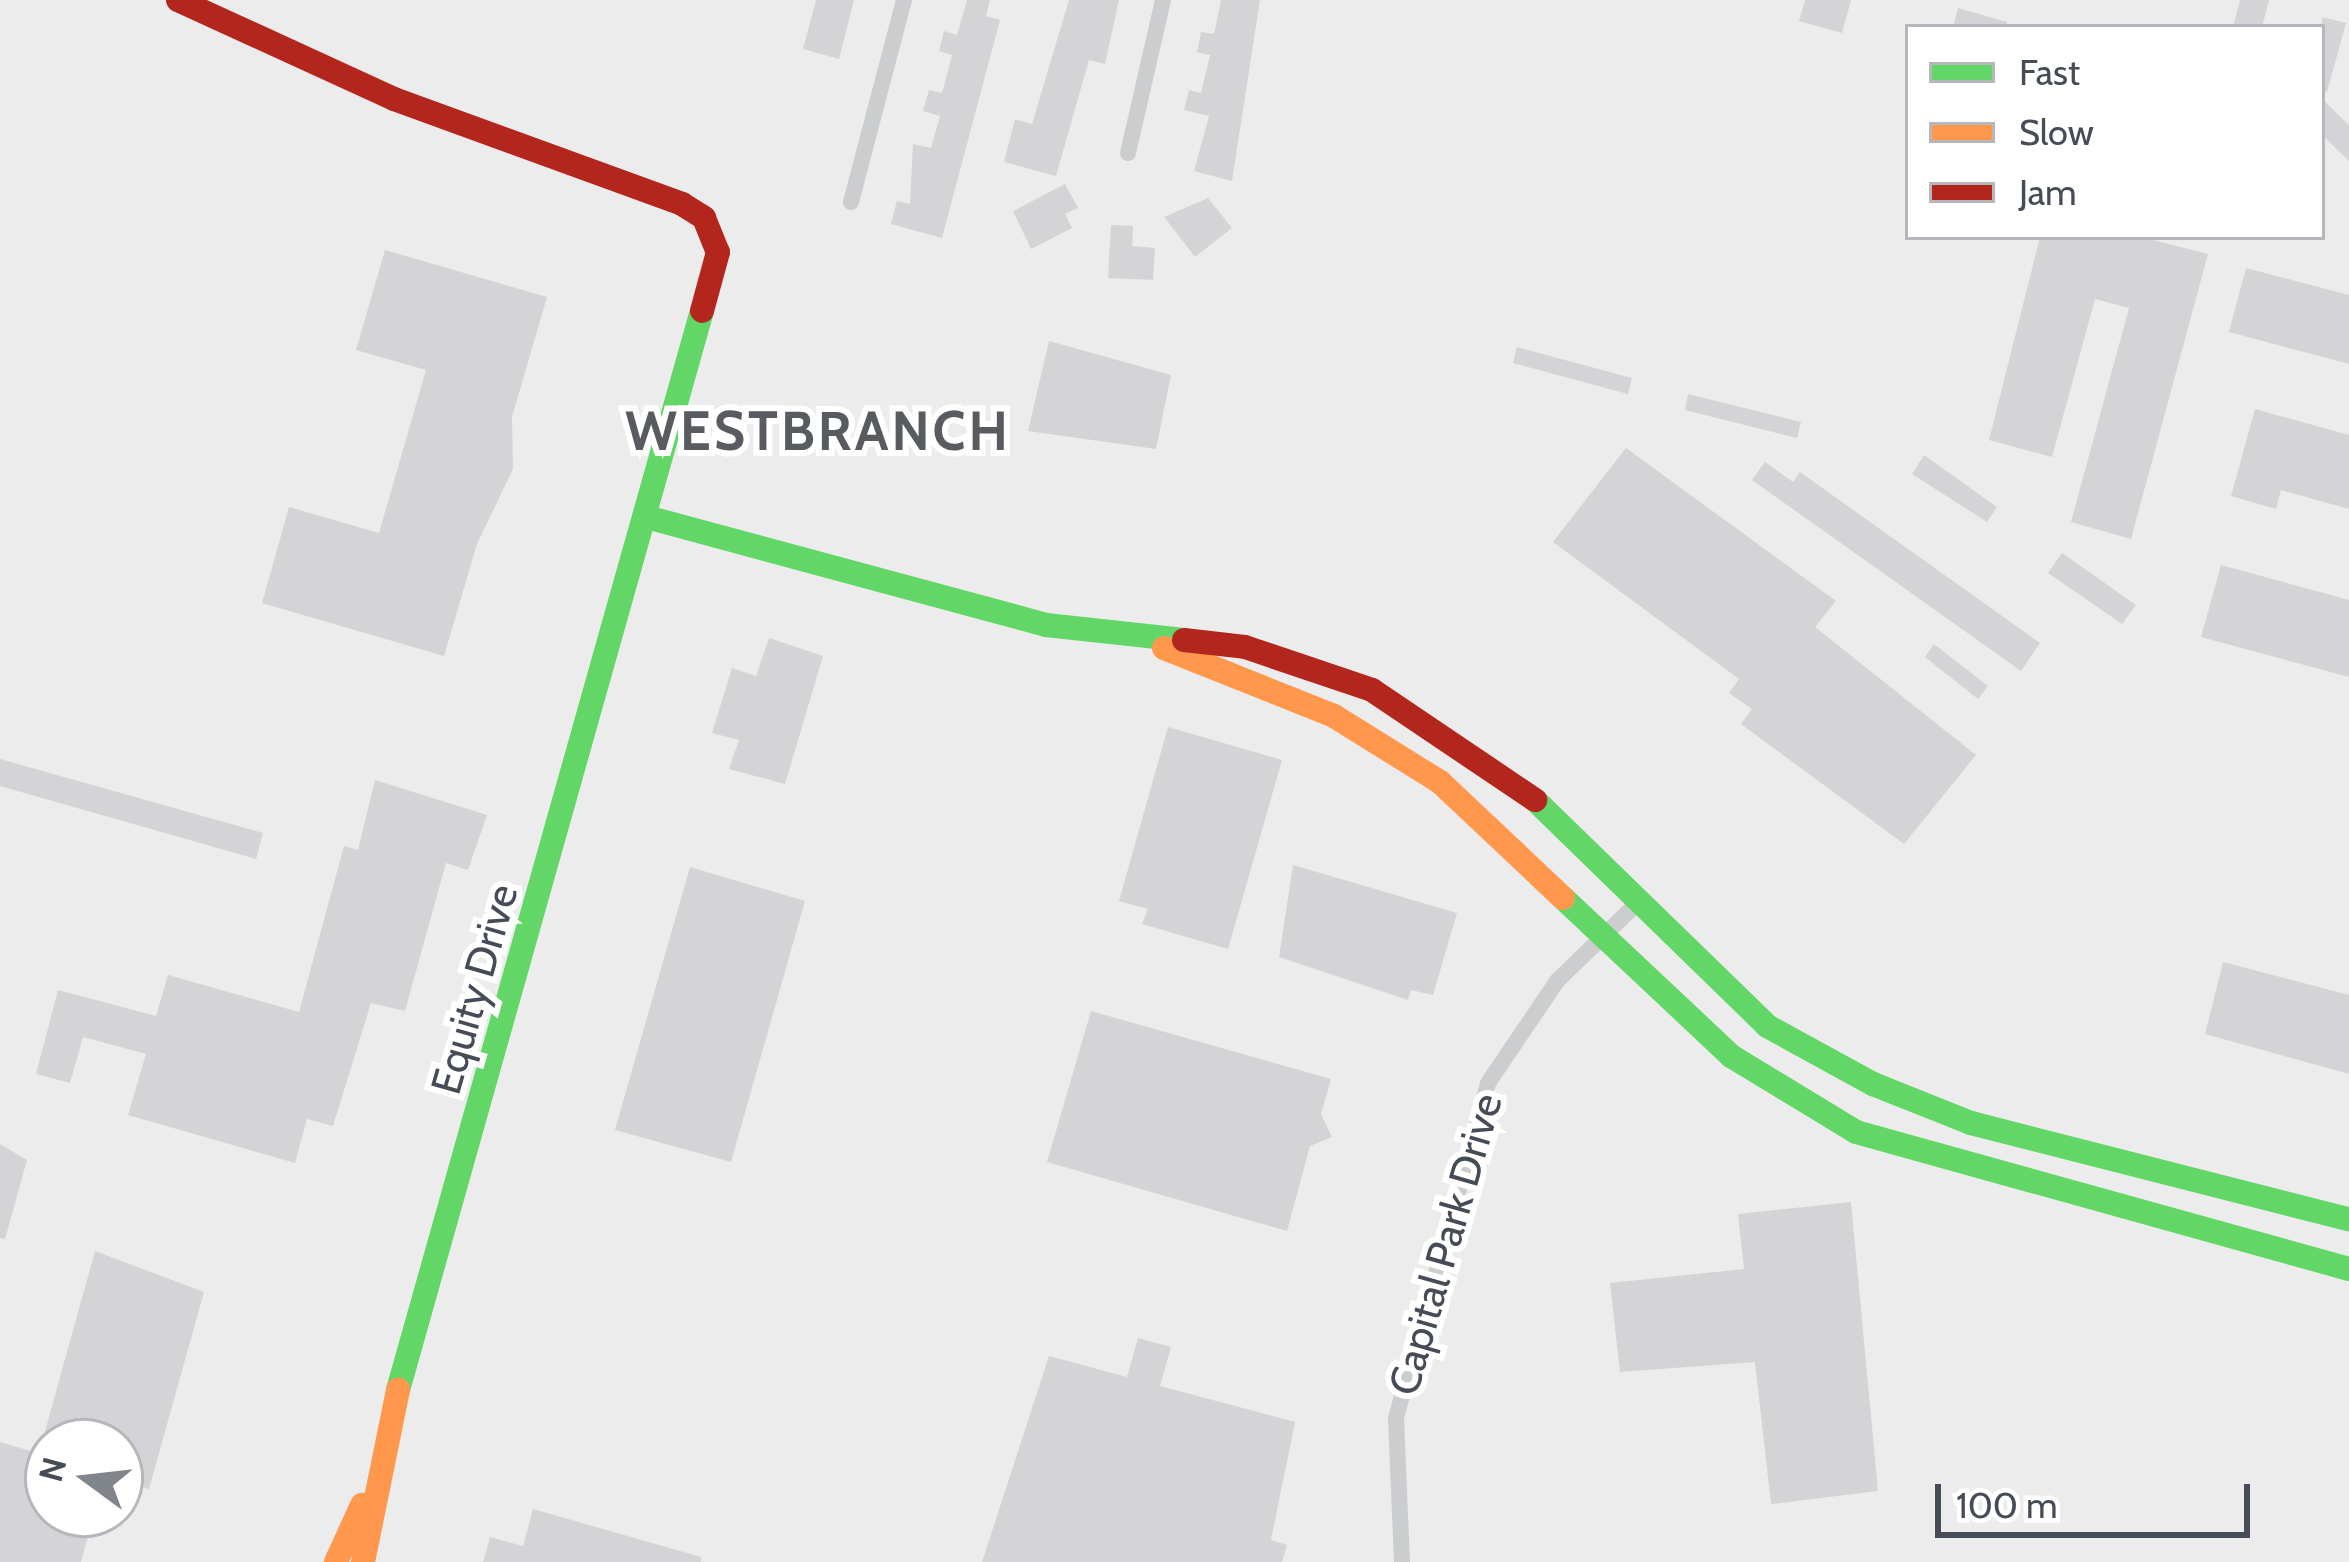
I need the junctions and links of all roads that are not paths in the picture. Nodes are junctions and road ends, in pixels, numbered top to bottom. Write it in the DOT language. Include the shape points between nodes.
graph roads {
  1 [pos="178,0"];
  2 [pos="904,0"];
  3 [pos="1163,0"];
  4 [pos="1128,153"];
  5 [pos="851,202"];
  6 [pos="650,518"];
  7 [pos="1139,638"];
  8 [pos="1634,906"];
  9 [pos="1600,932"];
  10 [pos="2349,1219"];
  11 [pos="2349,1269"];
  12 [pos="373,1481"];
  13 [pos="336,1562"];
  14 [pos="363,1562"];
  15 [pos="1402,1562"];
  1 -- 6 [label="street, Equity Drive" via="394,99 704,218 717,273"];
  2 -- 5 [label="street"];
  3 -- 4 [label="street"];
  6 -- 7 [label="street" via="1046,625"];
  6 -- 12 [label="street, Equity Drive"];
  7 -- 8 [label="street" via="1245,647 1372,690 1558,816"];
  7 -- 9 [label="street" via="1334,716 1440,782"];
  8 -- 9 [label="street, Capital Park Drive"];
  8 -- 10 [label="street" via="1767,1026 1873,1084 1971,1123"];
  9 -- 11 [label="street" via="1731,1055 1856,1132"];
  9 -- 15 [label="street, Capital Park Drive" via="1518,1032 1470,1137 1396,1418"];
  12 -- 13 [label="street, Equity Drive"];
  12 -- 14 [label="street, Equity Drive"];
}
